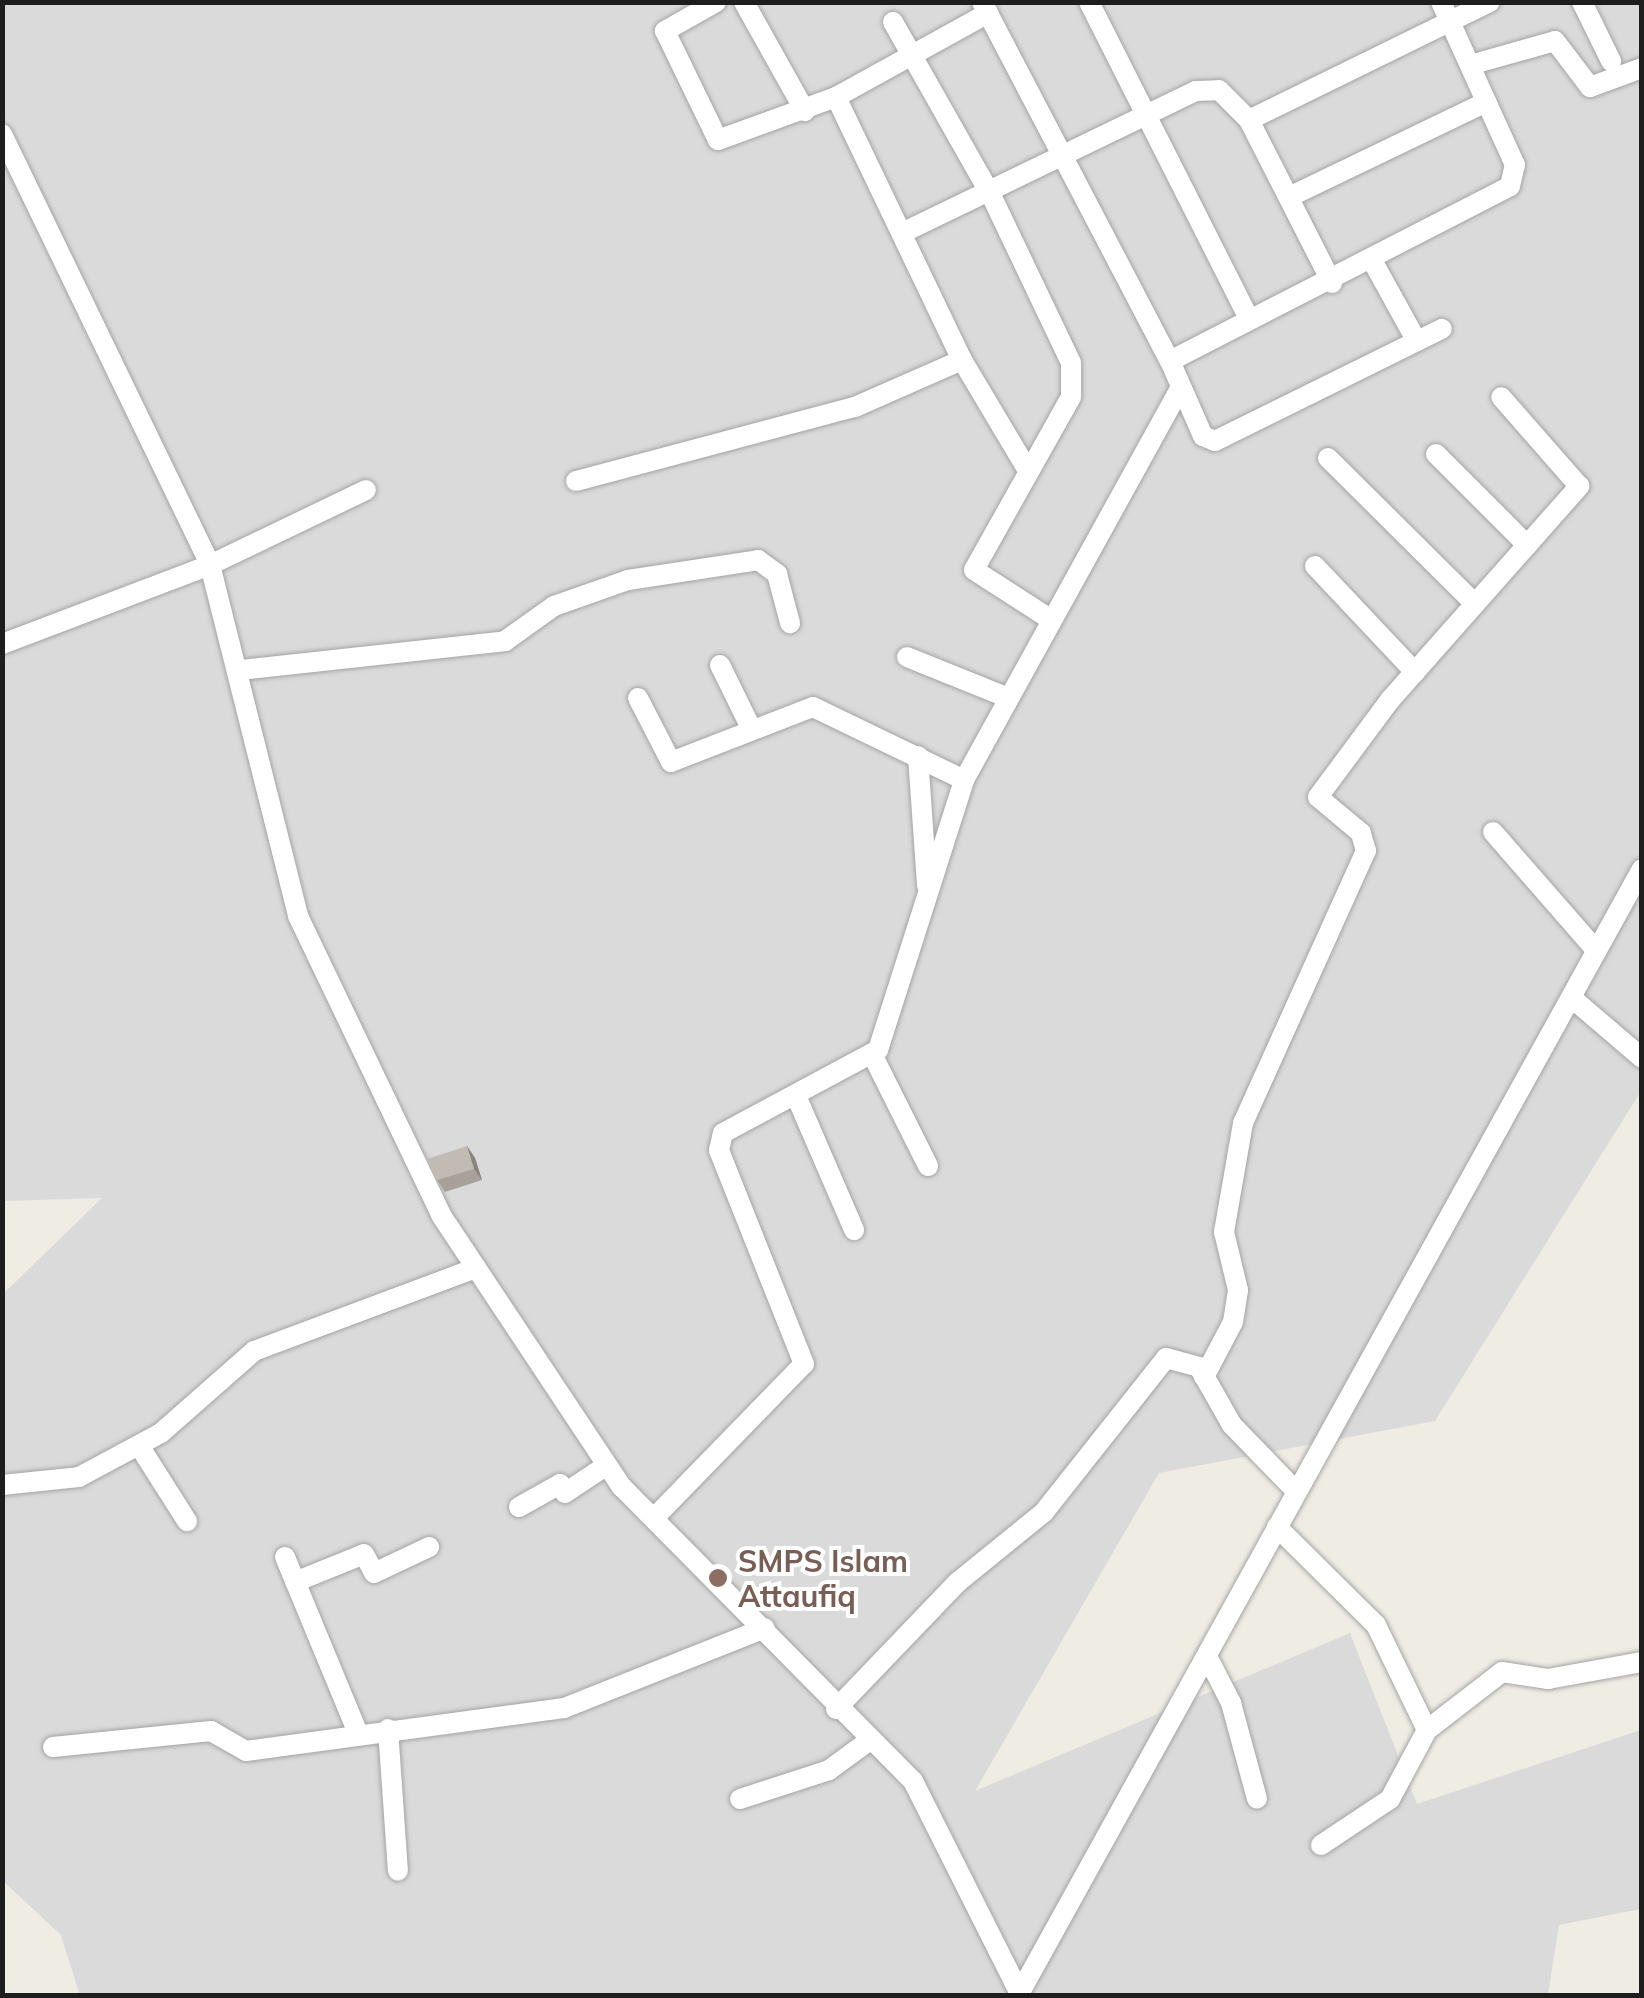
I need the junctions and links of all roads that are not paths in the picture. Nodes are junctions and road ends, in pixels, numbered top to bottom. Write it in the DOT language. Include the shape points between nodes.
graph roads {
  1 [pos="716,2"];
  2 [pos="744,2"];
  3 [pos="1090,2"];
  4 [pos="1441,2"];
  5 [pos="1490,2"];
  6 [pos="1582,2"];
  7 [pos="985,8"];
  8 [pos="893,22"];
  9 [pos="1452,23"];
  10 [pos="910,55"];
  11 [pos="1483,61"];
  12 [pos="1612,62"];
  13 [pos="1642,68"];
  14 [pos="836,97"];
  15 [pos="1486,102"];
  16 [pos="806,111"];
  17 [pos="1149,117"];
  18 [pos="1249,120"];
  19 [pos="2,134"];
  20 [pos="1064,158"];
  21 [pos="992,195"];
  22 [pos="1289,197"];
  23 [pos="904,232"];
  24 [pos="1373,262"];
  25 [pos="1332,283"];
  26 [pos="1249,319"];
  27 [pos="1442,330"];
  28 [pos="1416,340"];
  29 [pos="962,360"];
  30 [pos="1170,360"];
  31 [pos="1180,390"];
  32 [pos="1501,397"];
  33 [pos="1436,454"];
  34 [pos="1328,458"];
  35 [pos="1027,469"];
  36 [pos="576,481"];
  37 [pos="366,490"];
  38 [pos="1527,545"];
  39 [pos="210,565"];
  40 [pos="1314,566"];
  41 [pos="1475,604"];
  42 [pos="1050,619"];
  43 [pos="790,624"];
  44 [pos="2,644"];
  45 [pos="907,658"];
  46 [pos="720,666"];
  47 [pos="240,670"];
  48 [pos="1415,672"];
  49 [pos="1006,697"];
  50 [pos="638,698"];
  51 [pos="752,730"];
  52 [pos="918,756"];
  53 [pos="964,780"];
  54 [pos="1493,832"];
  55 [pos="1642,869"];
  56 [pos="928,898"];
  57 [pos="1596,950"];
  58 [pos="1573,999"];
  59 [pos="872,1056"];
  60 [pos="1642,1058"];
  61 [pos="797,1098"];
  62 [pos="928,1166"];
  63 [pos="854,1230"];
  64 [pos="476,1268"];
  65 [pos="1204,1378"];
  66 [pos="140,1447"];
  67 [pos="607,1465"];
  68 [pos="2,1485"];
  69 [pos="1295,1490"];
  70 [pos="519,1507"];
  71 [pos="654,1518"];
  72 [pos="188,1521"];
  73 [pos="1278,1527"];
  74 [pos="429,1547"];
  75 [pos="285,1558"];
  76 [pos="295,1582"];
  77 [pos="765,1628"];
  78 [pos="1208,1658"];
  79 [pos="1642,1662"];
  80 [pos="836,1709"];
  81 [pos="388,1730"];
  82 [pos="1427,1730"];
  83 [pos="358,1733"];
  84 [pos="870,1740"];
  85 [pos="53,1747"];
  86 [pos="740,1798"];
  87 [pos="1257,1799"];
  88 [pos="1321,1845"];
  89 [pos="398,1871"];
  90 [pos="1020,1994"];
  1 -- 16 [label="street" via="665,31 708,136 732,140"];
  2 -- 16 [label="street"];
  3 -- 17 [label="street"];
  4 -- 9 [label="street"];
  5 -- 9 [label="street"];
  6 -- 12 [label="street"];
  7 -- 10 [label="street"];
  7 -- 20 [label="street"];
  8 -- 10 [label="street"];
  9 -- 11 [label="street"];
  9 -- 18 [label="street"];
  10 -- 14 [label="street"];
  10 -- 21 [label="street"];
  11 -- 13 [label="street" via="1560,43 1590,87"];
  11 -- 15 [label="street"];
  14 -- 16 [label="street"];
  14 -- 23 [label="street"];
  15 -- 22 [label="street"];
  15 -- 24 [label="street" via="1515,165 1510,186"];
  17 -- 18 [label="street" via="1196,91 1219,90"];
  17 -- 20 [label="street"];
  17 -- 26 [label="street"];
  18 -- 22 [label="street"];
  19 -- 39 [label="street"];
  20 -- 21 [label="street"];
  20 -- 30 [label="street"];
  21 -- 23 [label="street"];
  21 -- 35 [label="street" via="1075,384"];
  22 -- 25 [label="street"];
  23 -- 29 [label="street"];
  24 -- 25 [label="street"];
  24 -- 28 [label="street"];
  25 -- 26 [label="street"];
  26 -- 30 [label="street"];
  27 -- 28 [label="street"];
  28 -- 31 [label="street" via="1215,440 1203,436"];
  29 -- 35 [label="street"];
  29 -- 36 [label="street" via="855,407"];
  30 -- 31 [label="street"];
  31 -- 42 [label="street"];
  32 -- 38 [label="street" via="1579,486"];
  33 -- 38 [label="street"];
  34 -- 41 [label="street"];
  35 -- 42 [label="street" via="975,576"];
  37 -- 39 [label="street"];
  38 -- 41 [label="street"];
  39 -- 44 [label="street"];
  39 -- 47 [label="street"];
  40 -- 48 [label="street"];
  41 -- 48 [label="street"];
  42 -- 49 [label="street"];
  43 -- 47 [label="street" via="777,574 758,560 628,580 554,606 505,641"];
  45 -- 49 [label="street"];
  46 -- 51 [label="street"];
  47 -- 64 [label="street" via="298,916 330,1000"];
  48 -- 65 [label="street" via="1318,796 1362,833 1366,851 1243,1123 1224,1232 1238,1290 1233,1322"];
  49 -- 53 [label="street"];
  50 -- 51 [label="street" via="671,762"];
  51 -- 52 [label="street" via="827,708"];
  52 -- 53 [label="street"];
  52 -- 56 [label="street"];
  53 -- 56 [label="street"];
  54 -- 57 [label="street"];
  55 -- 57 [label="street"];
  56 -- 59 [label="street"];
  57 -- 58 [label="street"];
  58 -- 60 [label="street"];
  58 -- 69 [label="street"];
  59 -- 61 [label="street"];
  59 -- 62 [label="street"];
  61 -- 63 [label="street"];
  61 -- 71 [label="street" via="732,1125 719,1150 804,1364"];
  64 -- 66 [label="street" via="254,1350"];
  64 -- 67 [label="street"];
  65 -- 69 [label="street" via="1232,1425"];
  65 -- 80 [label="street" via="1174,1354 1158,1365 1110,1438 1044,1512 958,1582"];
  66 -- 68 [label="street" via="79,1476"];
  66 -- 72 [label="street"];
  67 -- 70 [label="street" via="565,1494 560,1484"];
  67 -- 71 [label="street"];
  69 -- 73 [label="street"];
  71 -- 77 [label="street"];
  73 -- 78 [label="street"];
  73 -- 82 [label="street" via="1376,1625"];
  74 -- 76 [label="street" via="374,1574 364,1554"];
  75 -- 76 [label="street"];
  76 -- 83 [label="street"];
  77 -- 80 [label="street"];
  77 -- 81 [label="street" via="585,1703"];
  78 -- 87 [label="street" via="1231,1703"];
  78 -- 90 [label="street"];
  79 -- 82 [label="street" via="1548,1679 1502,1672"];
  80 -- 84 [label="street"];
  81 -- 83 [label="street"];
  81 -- 89 [label="street"];
  82 -- 88 [label="street" via="1390,1798"];
  83 -- 85 [label="street" via="246,1750 211,1731"];
  84 -- 86 [label="street" via="829,1770"];
  84 -- 90 [label="street" via="938,1821"];
}
